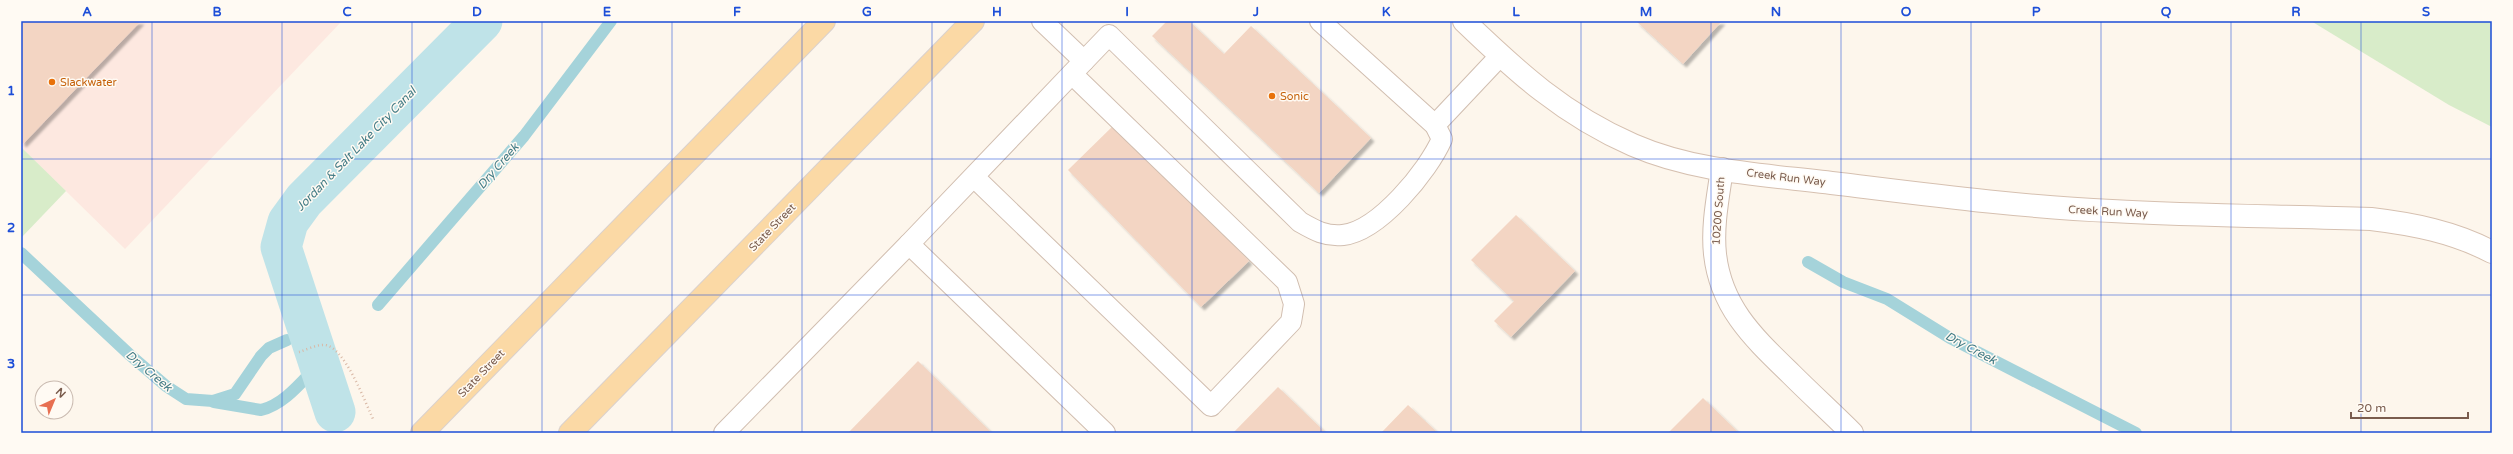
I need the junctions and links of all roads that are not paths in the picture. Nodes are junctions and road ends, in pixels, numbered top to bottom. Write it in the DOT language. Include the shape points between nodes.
graph roads {
  1 [pos="824,21"];
  2 [pos="973,21"];
  3 [pos="1042,21"];
  4 [pos="1320,21"];
  5 [pos="1464,21"];
  6 [pos="1112,28"];
  7 [pos="1500,56"];
  8 [pos="1078,67"];
  9 [pos="1435,125"];
  10 [pos="1722,169"];
  11 [pos="974,176"];
  12 [pos="909,244"];
  13 [pos="2492,252"];
  14 [pos="422,433"];
  15 [pos="570,433"];
  16 [pos="724,433"];
  17 [pos="1105,433"];
  18 [pos="1852,433"];
  1 -- 14 [label="main road, State Street"];
  2 -- 15 [label="main road, State Street"];
  3 -- 8 [label="lane"];
  4 -- 9 [label="lane"];
  5 -- 7 [label="street, 10200 South"];
  6 -- 8 [label="lane"];
  6 -- 9 [label="lane" via="1300,222 1320,234 1342,235 1361,231 1378,218 1408,188 1435,154 1442,139"];
  7 -- 9 [label="lane"];
  7 -- 10 [label="street, 10200 South" via="1532,85 1604,132 1669,158"];
  8 -- 11 [label="lane"];
  8 -- 11 [label="lane" via="1287,282 1294,304 1291,322 1211,406"];
  10 -- 13 [label="street, Creek Run Way" via="2005,204 2111,212 2371,219 2409,224 2447,234"];
  10 -- 18 [label="street, 10200 South" via="1715,226 1715,254 1728,300 1750,334"];
  11 -- 12 [label="lane"];
  12 -- 16 [label="lane"];
  12 -- 17 [label="lane"];
}
